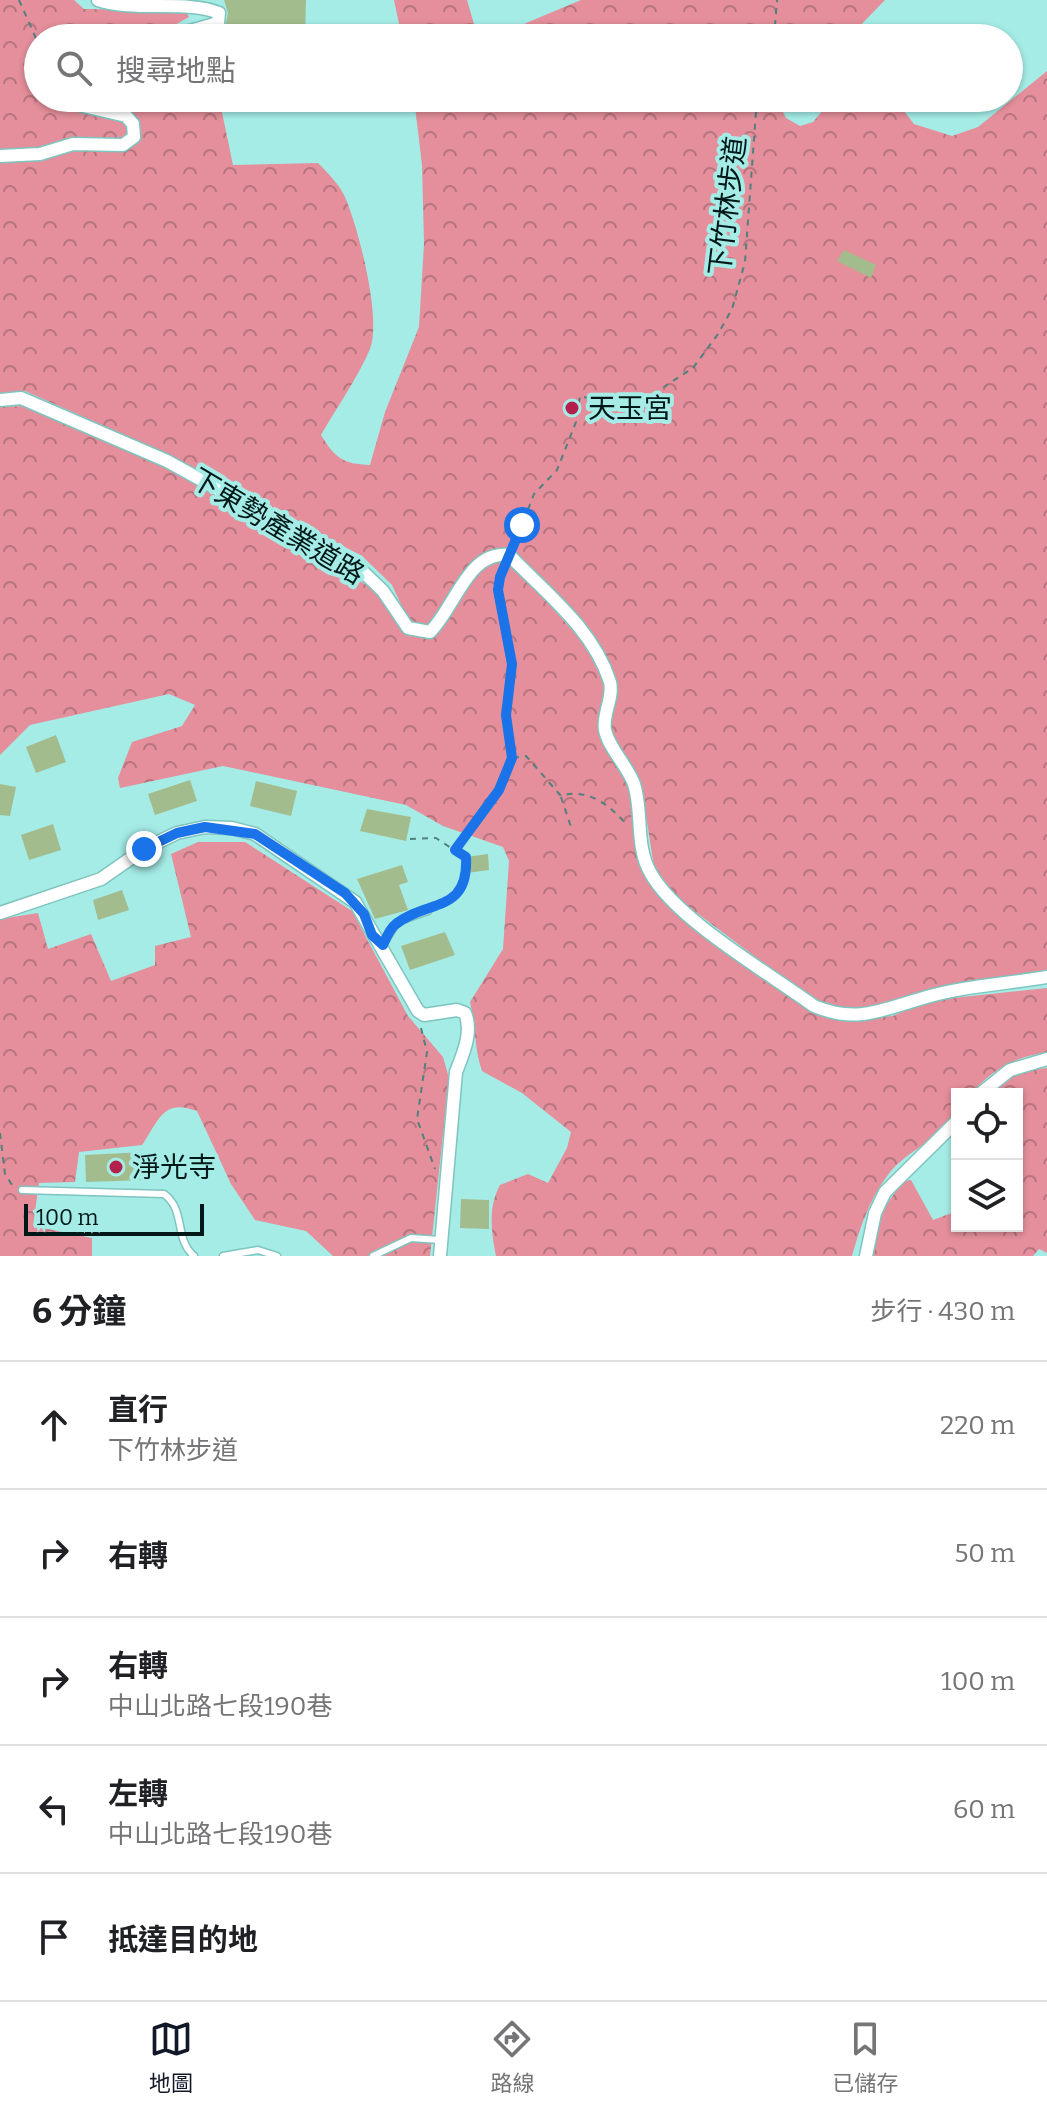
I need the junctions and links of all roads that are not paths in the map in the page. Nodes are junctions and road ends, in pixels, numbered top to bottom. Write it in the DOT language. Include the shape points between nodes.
graph roads {
  1 [pos="98,0"];
  2 [pos="214,24"];
  3 [pos="109,112"];
  4 [pos="0,156"];
  5 [pos="0,400"];
  6 [pos="428,911"];
  7 [pos="0,913"];
  8 [pos="383,945"];
  9 [pos="1047,977"];
  10 [pos="1047,1059"];
  11 [pos="988,1088"];
  12 [pos="951,1127"];
  13 [pos="22,1190"];
  14 [pos="440,1240"];
  15 [pos="194,1256"];
  16 [pos="223,1256"];
  17 [pos="277,1256"];
  18 [pos="373,1256"];
  19 [pos="440,1256"];
  20 [pos="866,1256"];
  1 -- 2 [label="street" via="134,6 191,1 219,13"];
  3 -- 4 [label="street" via="126,116 133,124 134,137 123,145 73,144 40,154"];
  5 -- 9 [label="street, 下東勢產業道路" via="21,398 167,461 357,566 383,591 408,628 430,632 446,616 476,564 495,553 509,555 576,622 595,649 611,686 605,729 634,785 649,871 689,915 814,1006 835,1015 892,1010 923,998"];
  6 -- 8 [label="lane" via="397,922"];
  7 -- 8 [label="street" via="101,879 177,833 232,828 255,834 345,893"];
  8 -- 14 [label="street" via="418,1011 424,1015 457,1010 468,1020 466,1047 456,1072"];
  10 -- 11 [label="street" via="1010,1070"];
  12 -- 20 [label="street" via="885,1192"];
  13 -- 15 [label="lane" via="164,1194 176,1205 187,1249"];
  14 -- 18 [label="lane" via="398,1242"];
  14 -- 19 [label="street"];
  16 -- 17 [label="lane" via="258,1250"];
}
